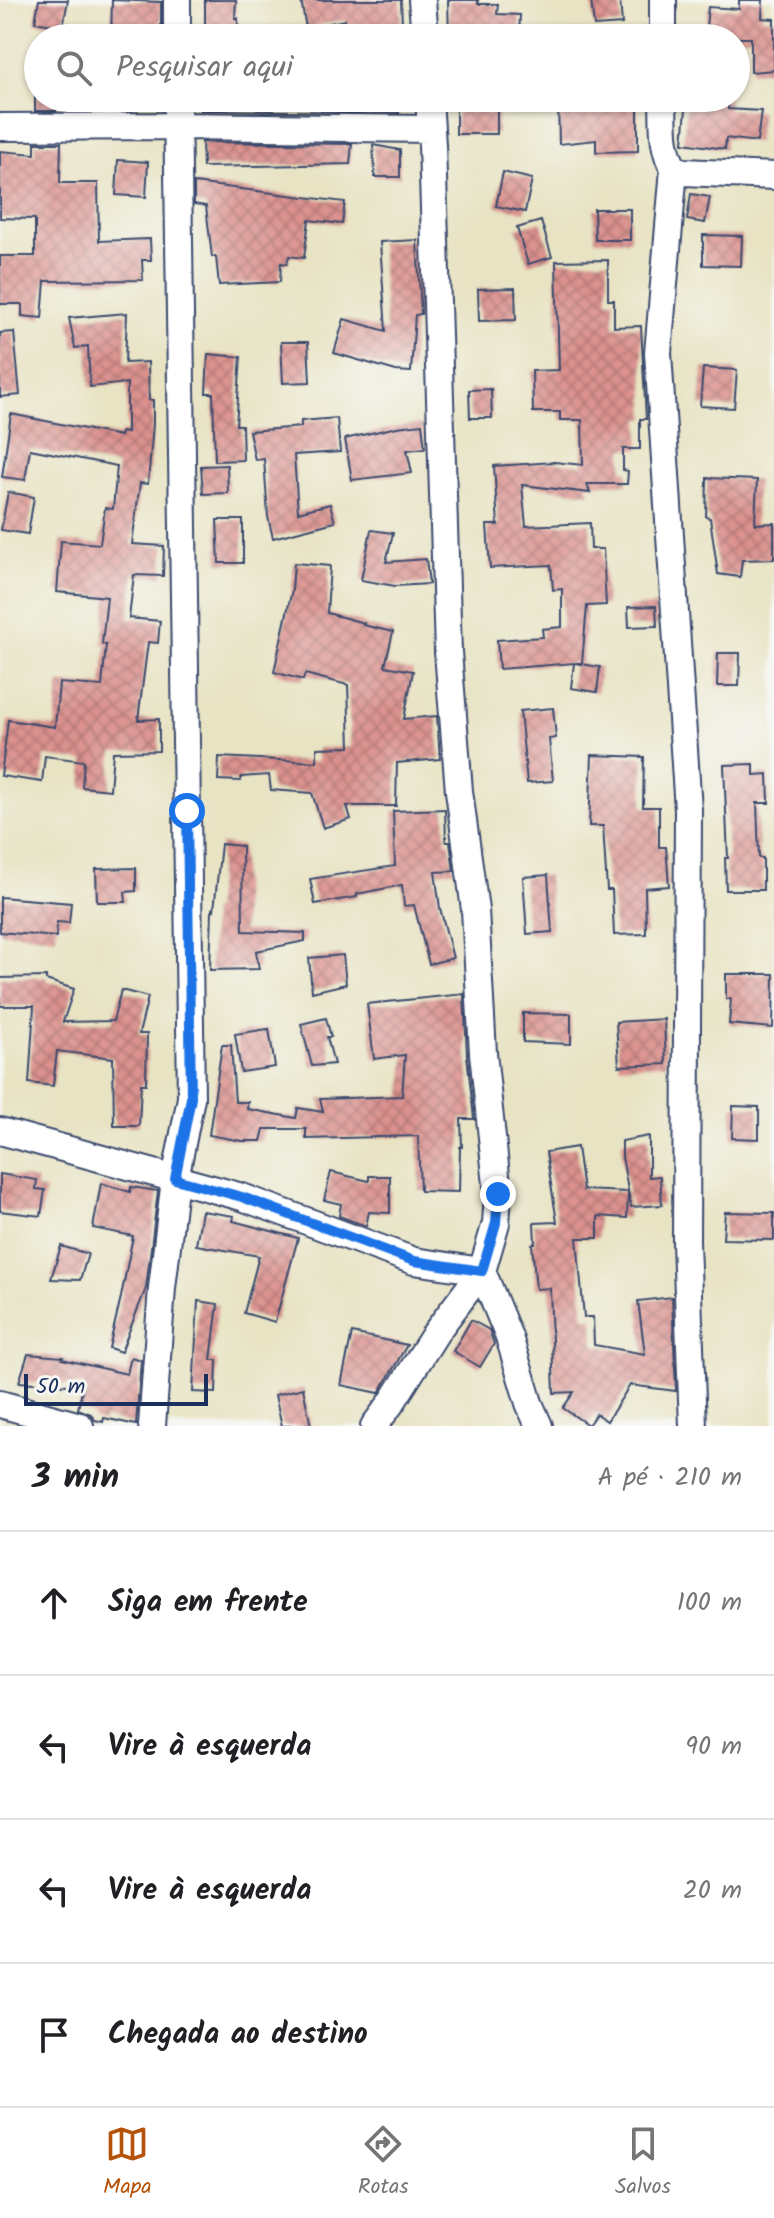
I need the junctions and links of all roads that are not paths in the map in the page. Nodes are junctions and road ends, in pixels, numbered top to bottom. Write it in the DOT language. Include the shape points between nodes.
graph roads {
  1 [pos="177,0"];
  2 [pos="422,0"];
  3 [pos="663,0"];
  4 [pos="177,24"];
  5 [pos="424,24"];
  6 [pos="663,24"];
  7 [pos="177,112"];
  8 [pos="430,112"];
  9 [pos="663,112"];
  10 [pos="177,126"];
  11 [pos="0,127"];
  12 [pos="431,129"];
  13 [pos="674,169"];
  14 [pos="774,176"];
  15 [pos="0,1131"];
  16 [pos="175,1179"];
  17 [pos="482,1271"];
  18 [pos="0,1404"];
  19 [pos="80,1426"];
  20 [pos="152,1426"];
  21 [pos="374,1426"];
  22 [pos="539,1426"];
  23 [pos="693,1426"];
  1 -- 4 [label="street"];
  2 -- 5 [label="street"];
  3 -- 6 [label="street"];
  7 -- 10 [label="street"];
  8 -- 12 [label="street"];
  9 -- 13 [label="street" via="664,146"];
  10 -- 11 [label="street"];
  10 -- 12 [label="street"];
  10 -- 16 [label="street" via="191,1098"];
  12 -- 17 [label="street" via="448,652 498,1194"];
  13 -- 14 [label="street"];
  13 -- 23 [label="street" via="658,353 688,810 686,1242"];
  15 -- 16 [label="street"];
  16 -- 17 [label="street" via="242,1197 414,1261"];
  16 -- 20 [label="street"];
  17 -- 21 [label="street"];
  17 -- 22 [label="street"];
  18 -- 19 [label="street"];
}
